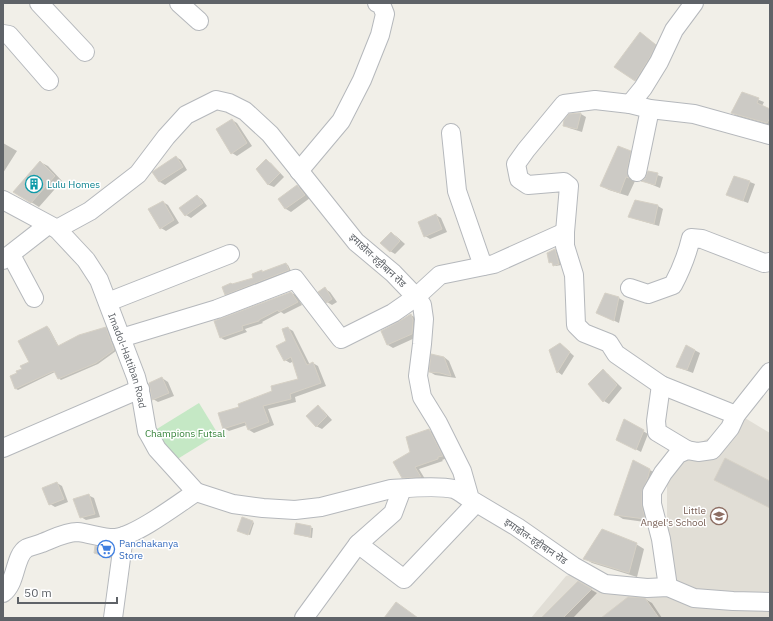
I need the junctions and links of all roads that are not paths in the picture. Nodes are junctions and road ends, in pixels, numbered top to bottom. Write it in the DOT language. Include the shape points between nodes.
graph roads {
  1 [pos="39,3"];
  2 [pos="179,3"];
  3 [pos="377,3"];
  4 [pos="694,3"];
  5 [pos="199,21"];
  6 [pos="3,34"];
  7 [pos="85,52"];
  8 [pos="49,81"];
  9 [pos="630,104"];
  10 [pos="650,109"];
  11 [pos="451,133"];
  12 [pos="770,135"];
  13 [pos="299,171"];
  14 [pos="637,172"];
  15 [pos="3,200"];
  16 [pos="52,227"];
  17 [pos="565,232"];
  18 [pos="230,254"];
  19 [pos="7,257"];
  20 [pos="770,262"];
  21 [pos="483,266"];
  22 [pos="630,288"];
  23 [pos="416,297"];
  24 [pos="34,298"];
  25 [pos="108,302"];
  26 [pos="121,338"];
  27 [pos="770,372"];
  28 [pos="661,385"];
  29 [pos="140,389"];
  30 [pos="736,415"];
  31 [pos="3,448"];
  32 [pos="687,450"];
  33 [pos="402,489"];
  34 [pos="196,492"];
  35 [pos="473,501"];
  36 [pos="124,536"];
  37 [pos="358,544"];
  38 [pos="668,587"];
  39 [pos="3,592"];
  40 [pos="770,602"];
  41 [pos="113,618"];
  42 [pos="304,618"];
  1 -- 7 [label="street"];
  2 -- 5 [label="street"];
  3 -- 13 [label="street" via="382,4 385,14 380,35 362,80 341,121"];
  4 -- 9 [label="street" via="674,30 659,62"];
  6 -- 8 [label="street" via="9,35"];
  9 -- 10 [label="street"];
  9 -- 17 [label="street" via="595,100 564,104 516,164 519,179 528,185 564,182 569,186"];
  10 -- 12 [label="street" via="694,114"];
  10 -- 14 [label="street"];
  11 -- 21 [label="street" via="457,191"];
  13 -- 16 [label="street, इमाडोल-हट्टीबान रोड" via="270,134 245,111 216,100 186,115 138,174 90,211"];
  13 -- 23 [label="street, इमाडोल-हट्टीबान रोड" via="356,242 393,273"];
  15 -- 16 [label="street"];
  16 -- 19 [label="street, इमाडोल-हट्टीबान रोड"];
  16 -- 25 [label="street, Imadol-Hattiban Road" via="86,260 99,280"];
  17 -- 21 [label="street" via="494,264"];
  17 -- 28 [label="street" via="565,246 574,276 576,325 584,333 608,343 616,354"];
  18 -- 25 [label="street"];
  19 -- 24 [label="street"];
  20 -- 22 [label="street" via="764,263 702,239 690,238 688,252 673,285 648,294"];
  21 -- 23 [label="street" via="440,275"];
  23 -- 26 [label="street" via="393,314 341,339 295,279 217,309"];
  23 -- 35 [label="street, इमाडोल-हट्टीबान रोड" via="422,305 424,319 418,376 422,397 438,422 462,471"];
  25 -- 26 [label="street, Imadol-Hattiban Road"];
  26 -- 29 [label="street, Imadol-Hattiban Road"];
  27 -- 30 [label="street"];
  28 -- 30 [label="street"];
  28 -- 32 [label="street" via="657,432"];
  29 -- 31 [label="street"];
  29 -- 34 [label="street, Imadol-Hattiban Road" via="147,430 151,438 157,449"];
  30 -- 32 [label="street" via="730,428 712,450"];
  32 -- 38 [label="street" via="678,454 652,492"];
  33 -- 34 [label="street" via="391,489 321,507 295,510 233,504"];
  33 -- 35 [label="street" via="455,489"];
  33 -- 37 [label="street" via="393,513"];
  34 -- 36 [label="street"];
  35 -- 37 [label="street" via="404,579"];
  35 -- 38 [label="street, इमाडोल-हट्टीबान रोड" via="605,584"];
  36 -- 39 [label="street" via="116,538 76,532 26,548 12,581"];
  36 -- 41 [label="street"];
  37 -- 42 [label="street"];
  38 -- 40 [label="street, इमाडोल-हट्टीबान रोड" via="694,598"];
}
